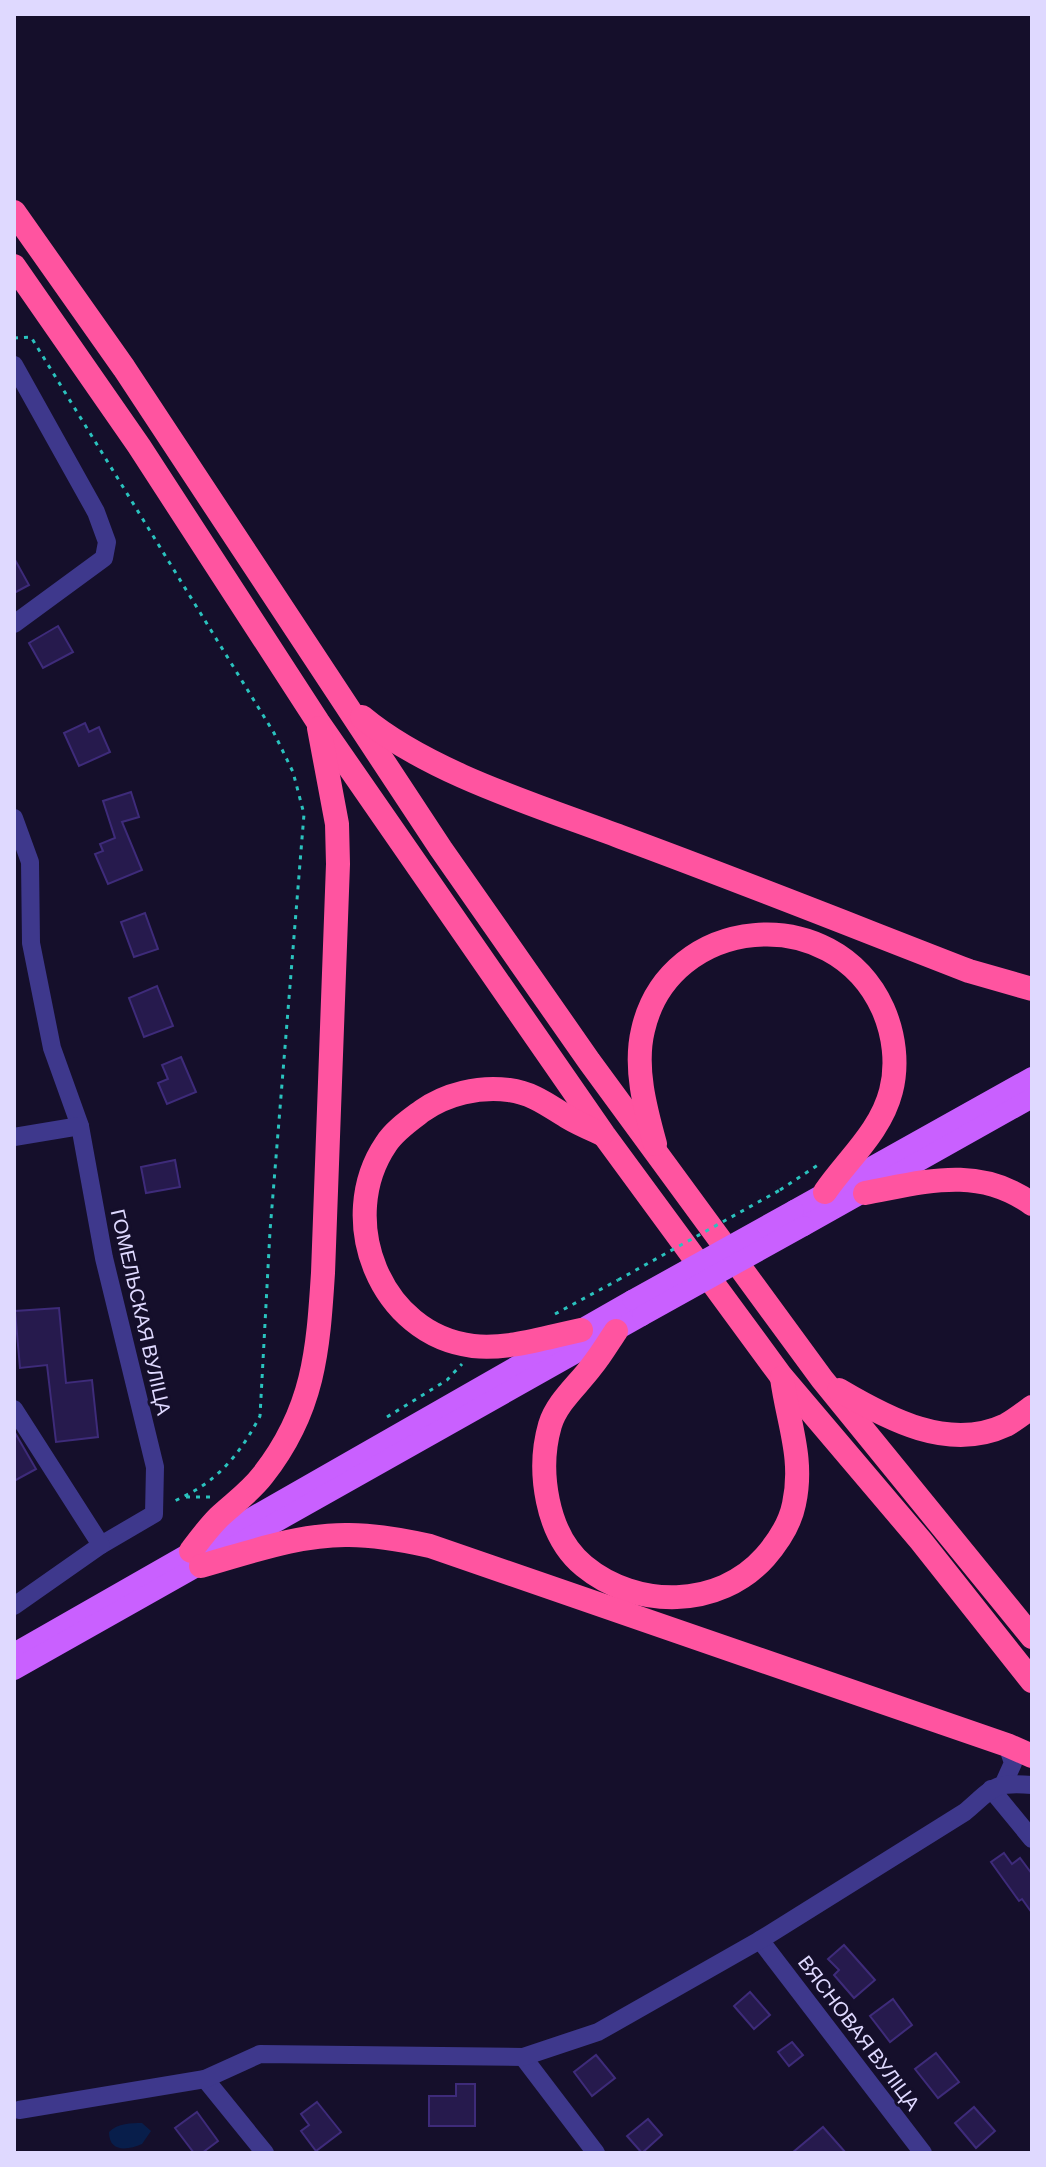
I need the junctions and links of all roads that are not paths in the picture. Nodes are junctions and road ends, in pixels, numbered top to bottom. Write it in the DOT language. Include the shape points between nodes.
graph roads {
  1 [pos="14,212"];
  2 [pos="14,266"];
  3 [pos="14,365"];
  4 [pos="14,624"];
  5 [pos="347,705"];
  6 [pos="318,722"];
  7 [pos="14,818"];
  8 [pos="1032,989"];
  9 [pos="1032,1077"];
  10 [pos="1032,1098"];
  11 [pos="80,1126"];
  12 [pos="604,1135"];
  13 [pos="14,1137"];
  14 [pos="658,1158"];
  15 [pos="825,1192"];
  16 [pos="865,1193"];
  17 [pos="1032,1204"];
  18 [pos="799,1218"];
  19 [pos="637,1308"];
  20 [pos="581,1330"];
  21 [pos="616,1331"];
  22 [pos="781,1376"];
  23 [pos="822,1379"];
  24 [pos="1032,1407"];
  25 [pos="14,1409"];
  26 [pos="101,1545"];
  27 [pos="196,1558"];
  28 [pos="14,1606"];
  29 [pos="1032,1637"];
  30 [pos="14,1653"];
  31 [pos="14,1670"];
  32 [pos="1032,1681"];
  33 [pos="1007,1745"];
  34 [pos="1032,1756"];
  35 [pos="1032,1785"];
  36 [pos="998,1786"];
  37 [pos="1032,1839"];
  38 [pos="760,1940"];
  39 [pos="523,2057"];
  40 [pos="205,2079"];
  41 [pos="19,2110"];
  42 [pos="265,2153"];
  43 [pos="596,2153"];
  44 [pos="923,2153"];
  1 -- 5 [label="highway"];
  2 -- 6 [label="highway" via="139,446"];
  3 -- 4 [label="street" via="96,512 107,542 104,558"];
  5 -- 8 [label="highway" via="418,756 521,799 969,971"];
  5 -- 14 [label="highway" via="441,849"];
  6 -- 12 [label="highway"];
  6 -- 27 [label="highway" via="337,824 338,864 319,1340 304,1407 287,1440 263,1476 209,1527"];
  7 -- 11 [label="street, ГОМЕЛЬСКАЯ ВУЛІЦА" via="30,862 31,943 52,1048"];
  9 -- 15 [label="main road"];
  10 -- 16 [label="main road"];
  11 -- 13 [label="street"];
  11 -- 26 [label="street, ГОМЕЛЬСКАЯ ВУЛІЦА" via="104,1258 155,1467 154,1514"];
  12 -- 20 [label="highway" via="542,1100 509,1090 469,1091 435,1102 386,1142 370,1175 363,1210 369,1256 384,1289 425,1332 476,1347"];
  12 -- 22 [label="highway"];
  14 -- 15 [label="highway" via="640,1061 653,1002 670,978 692,958 730,939 769,933 814,941 849,961 874,988 889,1022 895,1055 891,1092 876,1128"];
  14 -- 23 [label="highway"];
  15 -- 18 [label="main road"];
  16 -- 17 [label="highway" via="945,1179 986,1181"];
  16 -- 18 [label="main road"];
  18 -- 19 [label="main road, bridge"];
  19 -- 20 [label="main road"];
  19 -- 21 [label="main road"];
  20 -- 27 [label="main road"];
  21 -- 22 [label="highway" via="551,1422 544,1454 546,1496 558,1532 582,1565 619,1587 658,1598 692,1597 724,1587 754,1570 779,1541 794,1507 798,1467"];
  21 -- 27 [label="main road"];
  22 -- 32 [label="highway"];
  23 -- 24 [label="highway" via="872,1410 938,1435 973,1435 1006,1425"];
  23 -- 29 [label="highway"];
  25 -- 26 [label="street"];
  26 -- 28 [label="street"];
  27 -- 30 [label="main road"];
  27 -- 31 [label="main road"];
  27 -- 33 [label="highway" via="346,1534 430,1546"];
  33 -- 34 [label="highway"];
  33 -- 36 [label="street" via="1013,1763"];
  35 -- 36 [label="street"];
  36 -- 37 [label="street"];
  36 -- 38 [label="street"];
  38 -- 39 [label="street" via="598,2032"];
  38 -- 44 [label="street, ВЯСНОВАЯ ВУЛІЦА"];
  39 -- 40 [label="street" via="260,2054"];
  39 -- 43 [label="street"];
  40 -- 41 [label="street"];
  40 -- 42 [label="street"];
}
